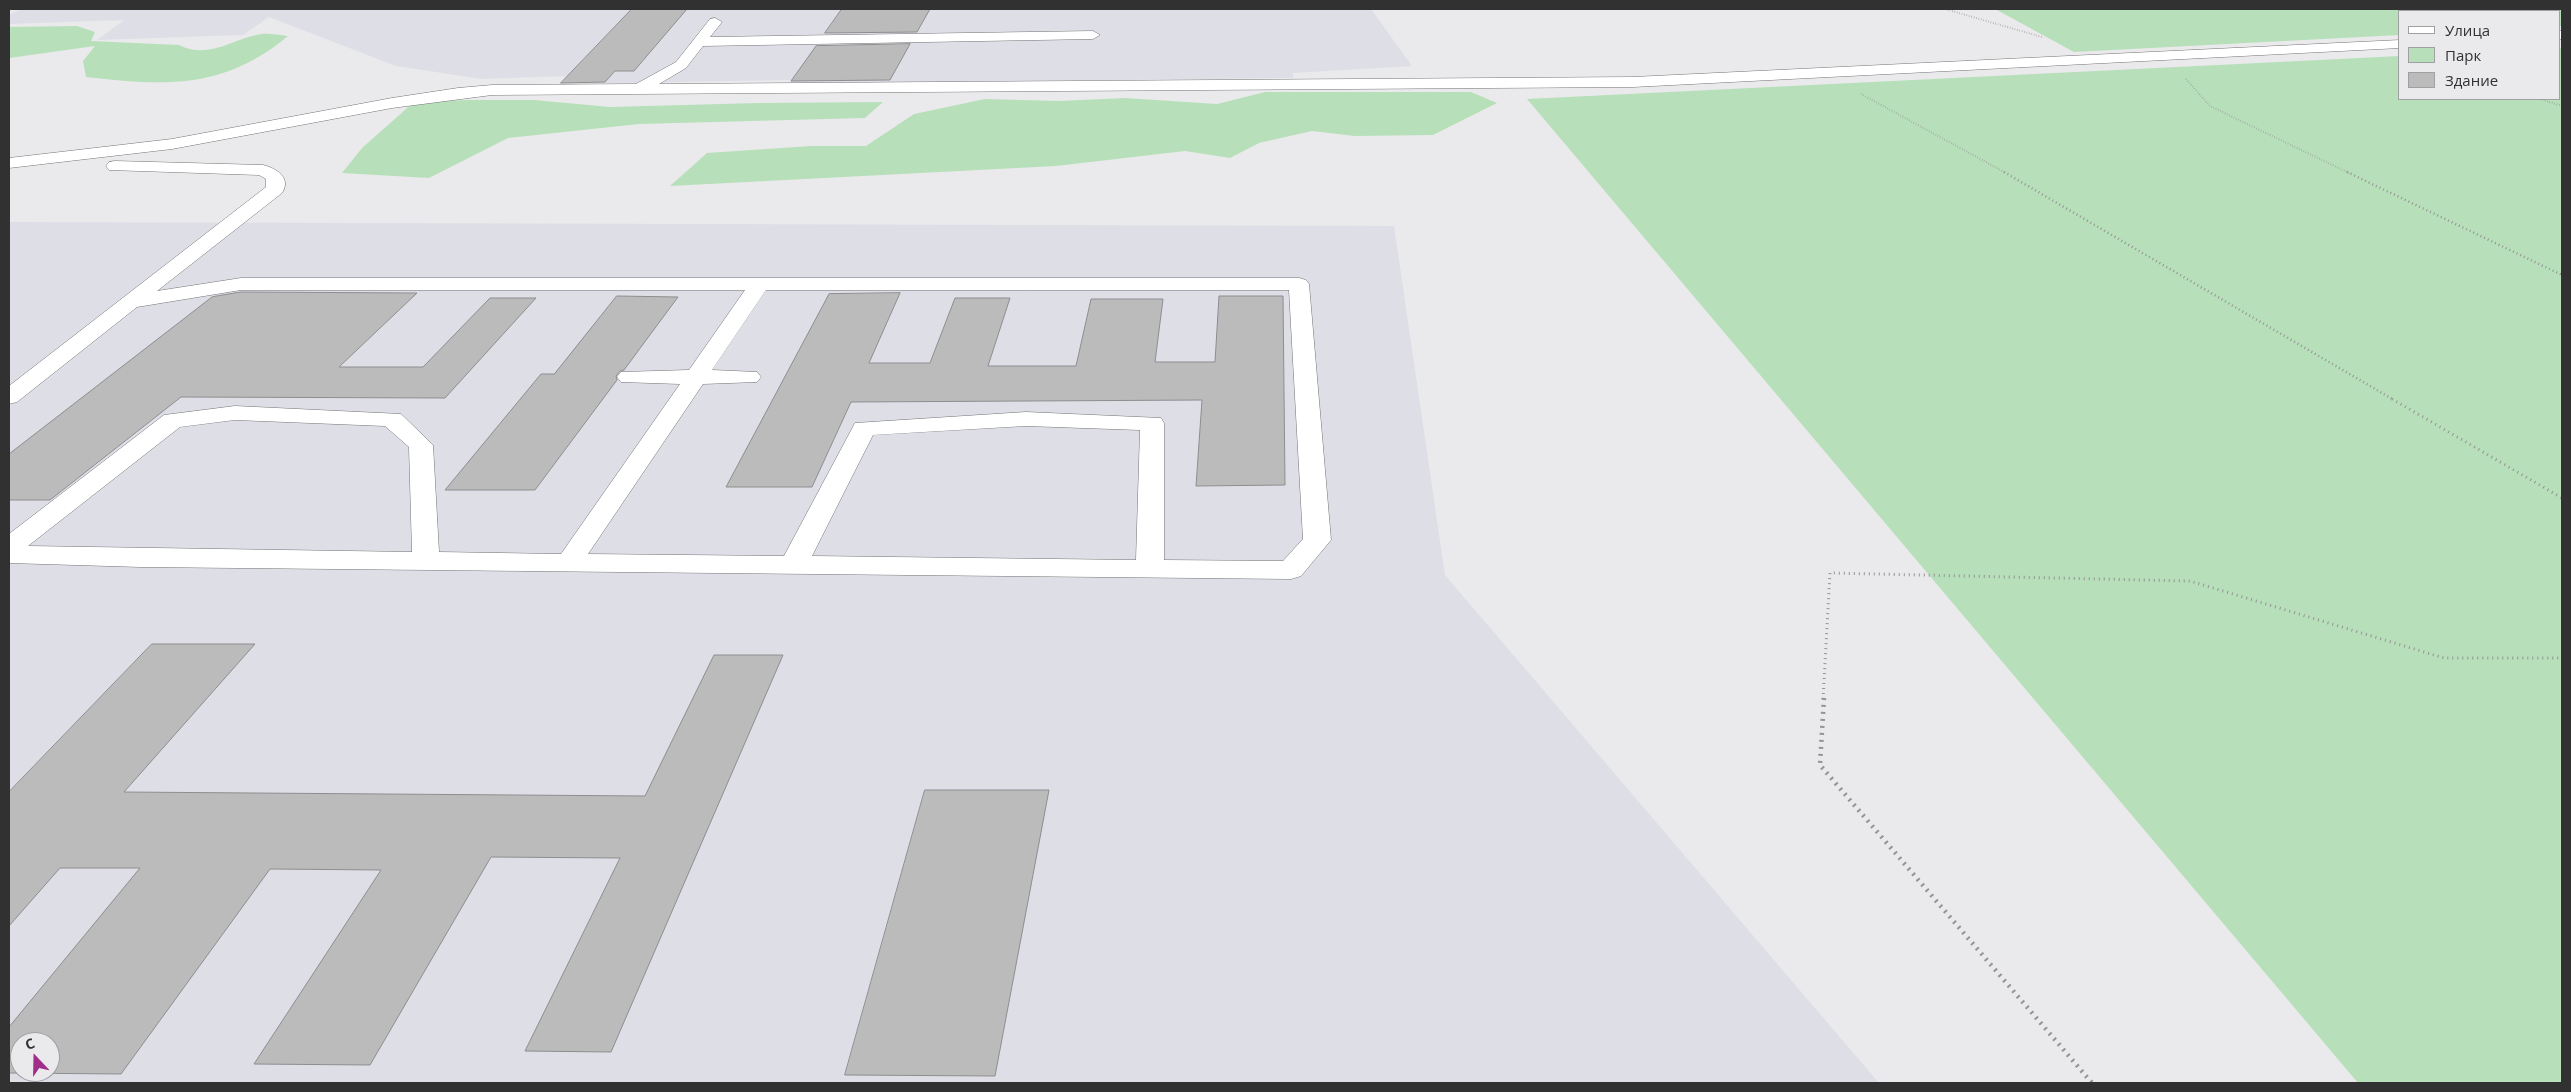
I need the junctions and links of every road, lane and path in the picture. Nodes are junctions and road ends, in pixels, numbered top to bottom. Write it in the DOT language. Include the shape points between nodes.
graph roads {
  1 [pos="1945,9"];
  2 [pos="715,22"];
  3 [pos="1093,35"];
  4 [pos="2042,37"];
  5 [pos="700,42"];
  6 [pos="2398,44"];
  7 [pos="2140,56"];
  8 [pos="1821,72"];
  9 [pos="640,89"];
  10 [pos="2543,100"];
  11 [pos="2562,106"];
  12 [pos="77,158"];
  13 [pos="9,163"];
  14 [pos="2562,275"];
  15 [pos="760,284"];
  16 [pos="130,302"];
  17 [pos="629,376"];
  18 [pos="749,376"];
  19 [pos="694,378"];
  20 [pos="9,397"];
  21 [pos="2562,498"];
  22 [pos="9,547"];
  23 [pos="9,554"];
  24 [pos="426,560"];
  25 [pos="569,562"];
  26 [pos="794,564"];
  27 [pos="1150,568"];
  28 [pos="2562,658"];
  29 [pos="2092,1083"];
  1 -- 4 [label="path"];
  2 -- 5 [label="street"];
  3 -- 5 [label="street"];
  5 -- 9 [label="street" via="681,65"];
  6 -- 7 [label="street"];
  7 -- 8 [label="street"];
  7 -- 14 [label="path" via="2190,81 2210,106"];
  8 -- 9 [label="street" via="1583,83"];
  8 -- 21 [label="path" via="2019,180"];
  9 -- 12 [label="street" via="451,93 218,137"];
  10 -- 11 [label="path"];
  12 -- 13 [label="street"];
  12 -- 16 [label="street" via="108,166 263,170 275,177 275,189"];
  15 -- 16 [label="street" via="241,284"];
  15 -- 19 [label="street"];
  15 -- 27 [label="street" via="1299,284 1317,540 1291,570"];
  16 -- 20 [label="street"];
  17 -- 19 [label="street"];
  18 -- 19 [label="street"];
  19 -- 25 [label="street"];
  22 -- 24 [label="street" via="173,420 235,413 392,419 422,446"];
  23 -- 24 [label="street"];
  24 -- 25 [label="street"];
  25 -- 26 [label="street"];
  26 -- 27 [label="street"];
  26 -- 27 [label="street" via="864,428 1026,419 1152,423"];
  28 -- 29 [label="path" via="2444,658 2190,581 1830,573 1820,765"];
}
